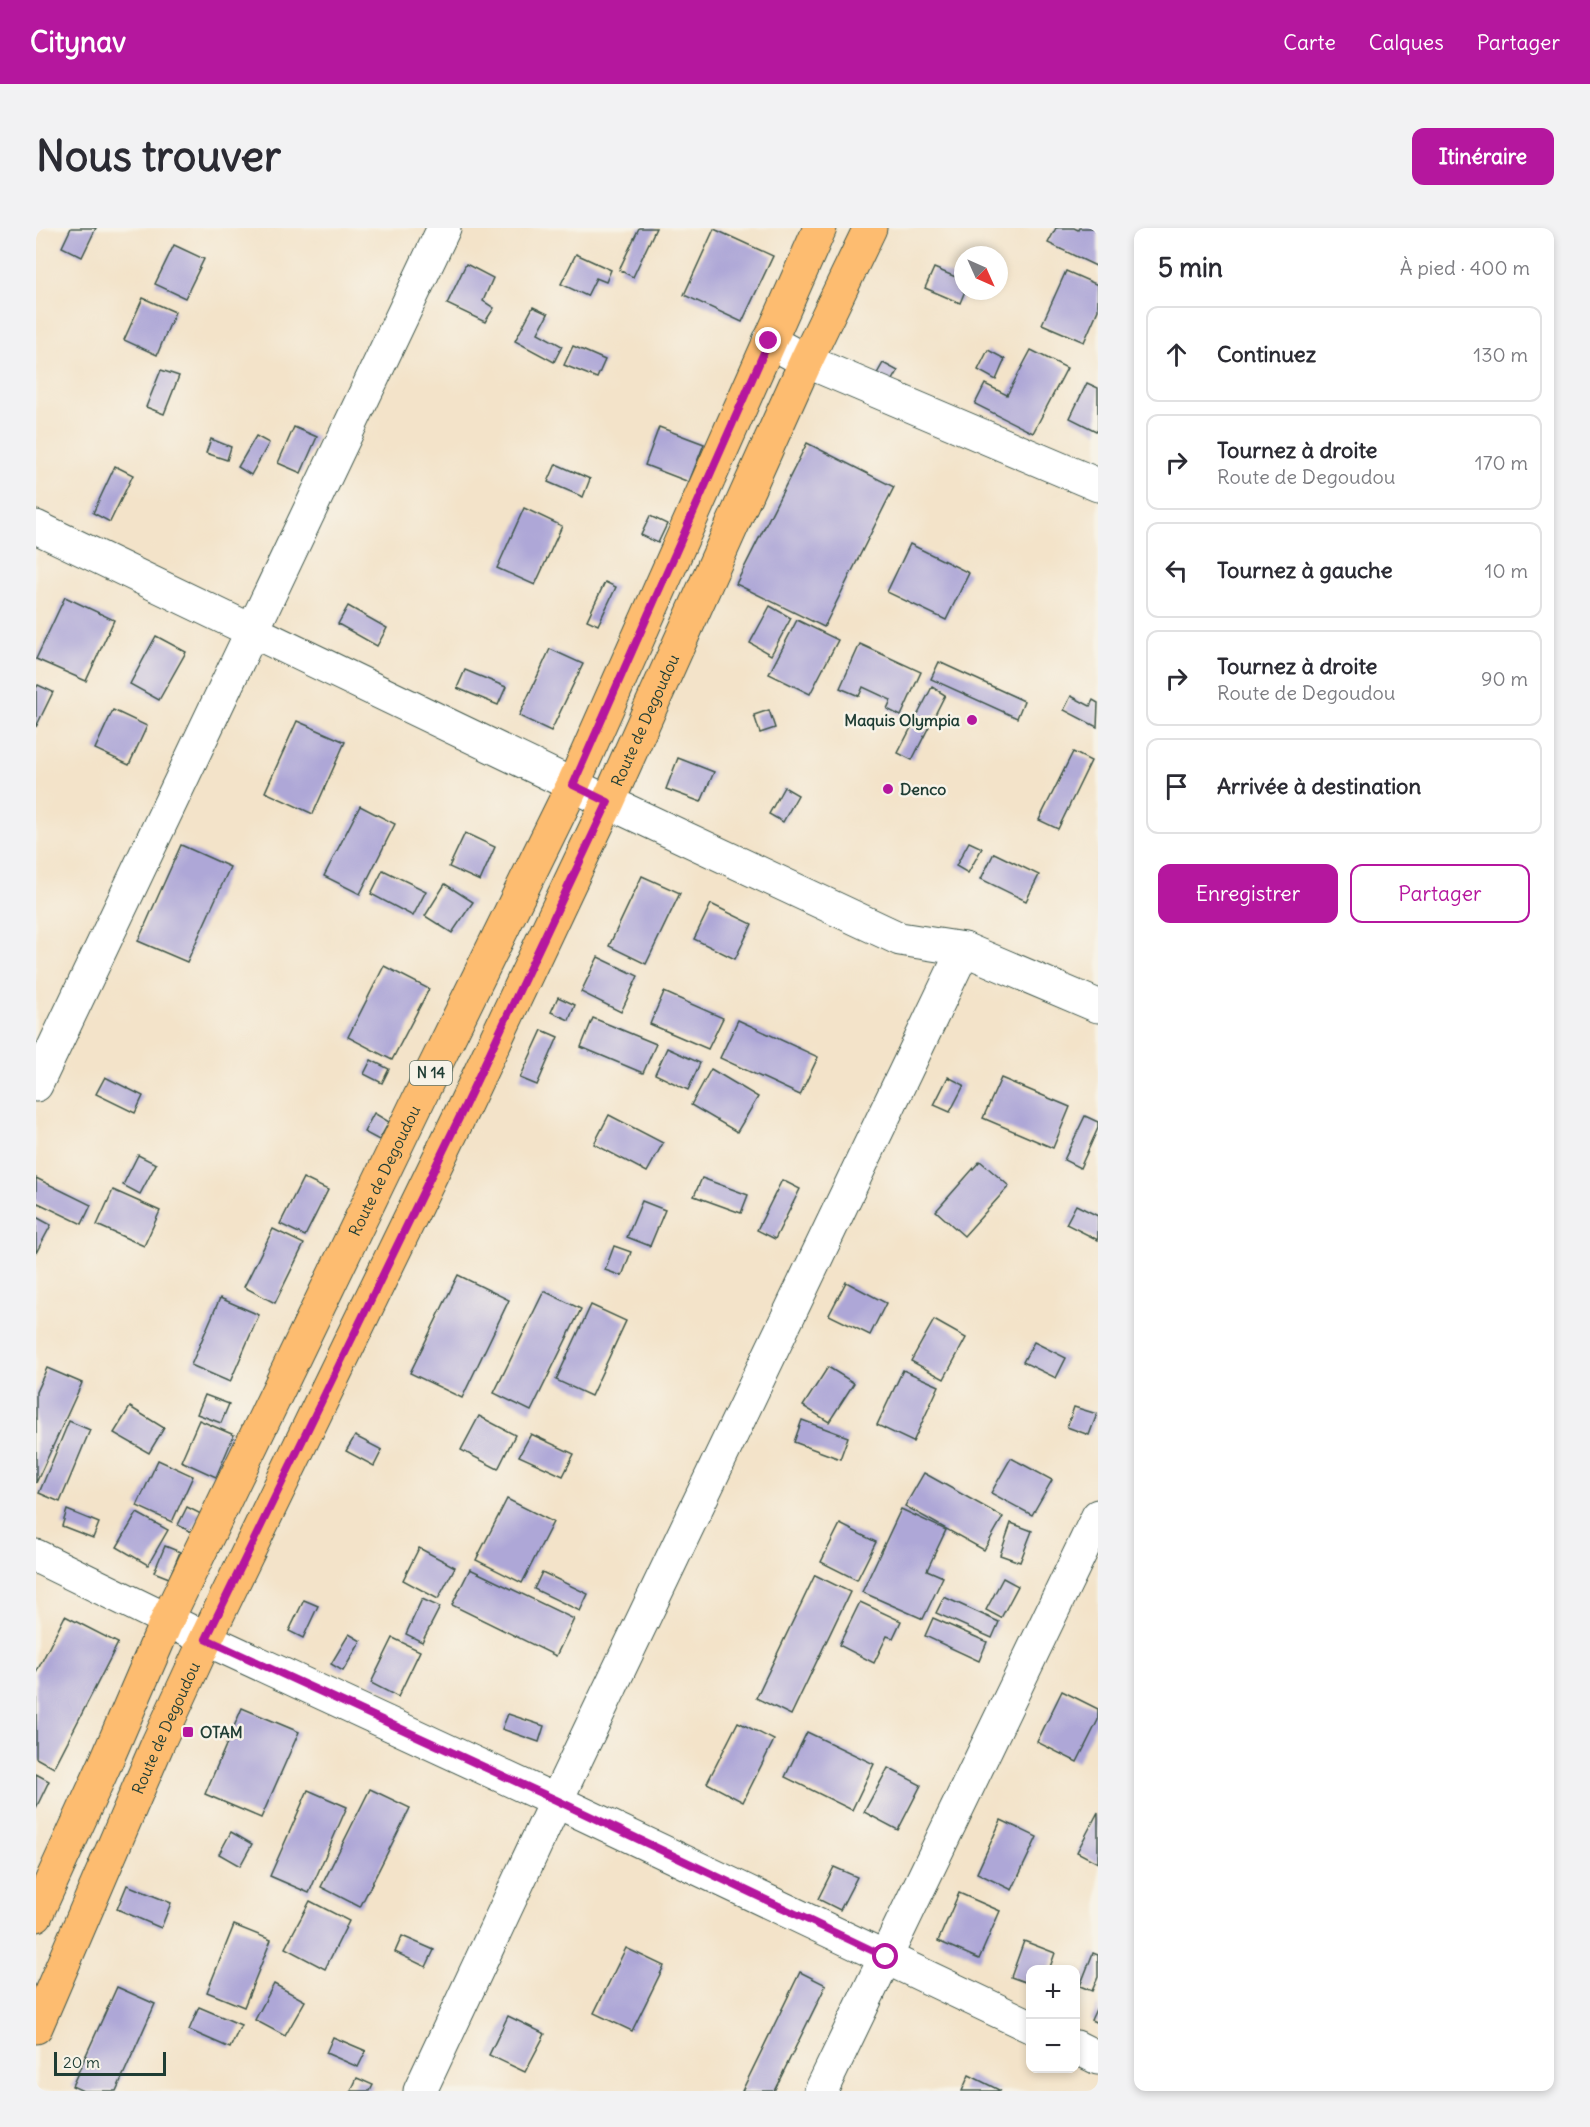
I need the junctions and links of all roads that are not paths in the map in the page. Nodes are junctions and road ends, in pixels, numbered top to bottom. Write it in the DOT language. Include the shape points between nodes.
graph roads {
  1 [pos="444,228"];
  2 [pos="820,228"];
  3 [pos="870,228"];
  4 [pos="769,341"];
  5 [pos="806,361"];
  6 [pos="1098,484"];
  7 [pos="36,527"];
  8 [pos="252,631"];
  9 [pos="573,785"];
  10 [pos="608,802"];
  11 [pos="964,949"];
  12 [pos="1098,1006"];
  13 [pos="36,1085"];
  14 [pos="1098,1516"];
  15 [pos="36,1556"];
  16 [pos="167,1620"];
  17 [pos="206,1639"];
  18 [pos="556,1800"];
  19 [pos="36,1915"];
  20 [pos="886,1957"];
  21 [pos="1026,2024"];
  22 [pos="36,2027"];
  23 [pos="1080,2049"];
  24 [pos="1098,2058"];
  25 [pos="420,2091"];
  26 [pos="821,2091"];
  1 -- 8 [label="street"];
  2 -- 4 [label="main road, Route de Degoudou / N 14"];
  3 -- 5 [label="main road, Route de Degoudou / N 14"];
  4 -- 5 [label="street"];
  4 -- 9 [label="main road, Route de Degoudou / N 14"];
  5 -- 6 [label="street"];
  5 -- 10 [label="main road, Route de Degoudou / N 14"];
  7 -- 8 [label="street"];
  8 -- 9 [label="street"];
  8 -- 13 [label="street"];
  9 -- 10 [label="street"];
  9 -- 16 [label="main road, Route de Degoudou / N 14"];
  10 -- 11 [label="street" via="900,939"];
  10 -- 17 [label="main road, Route de Degoudou / N 14"];
  11 -- 12 [label="street"];
  11 -- 18 [label="street"];
  14 -- 20 [label="street"];
  15 -- 16 [label="street"];
  16 -- 17 [label="street"];
  16 -- 19 [label="main road, Route de Degoudou / N 14"];
  17 -- 18 [label="street"];
  17 -- 22 [label="main road, Route de Degoudou / N 14"];
  18 -- 20 [label="street"];
  18 -- 25 [label="street"];
  20 -- 21 [label="street"];
  20 -- 26 [label="street"];
  23 -- 24 [label="street"];
}
